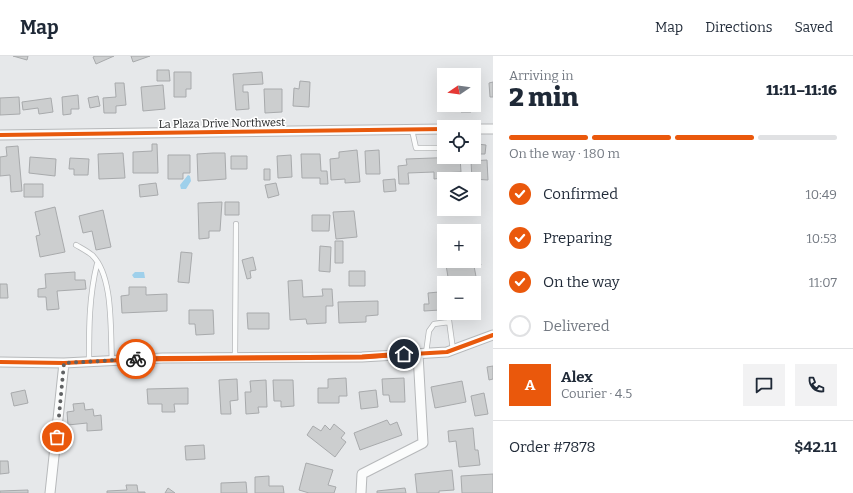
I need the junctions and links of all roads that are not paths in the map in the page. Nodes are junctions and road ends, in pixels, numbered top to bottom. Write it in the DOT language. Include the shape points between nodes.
graph roads {
  1 [pos="437,129"];
  2 [pos="481,129"];
  3 [pos="493,129"];
  4 [pos="412,130"];
  5 [pos="0,135"];
  6 [pos="437,148"];
  7 [pos="236,224"];
  8 [pos="76,245"];
  9 [pos="97,264"];
  10 [pos="449,322"];
  11 [pos="493,335"];
  12 [pos="453,350"];
  13 [pos="422,353"];
  14 [pos="235,357"];
  15 [pos="112,360"];
  16 [pos="0,362"];
  17 [pos="89,362"];
  18 [pos="64,363"];
  19 [pos="50,493"];
  20 [pos="361,493"];
  1 -- 4 [label="street, La Plaza Drive Northwest"];
  2 -- 3 [label="street"];
  4 -- 5 [label="street, La Plaza Drive Northwest"];
  4 -- 6 [label="lane" via="416,148"];
  7 -- 14 [label="lane"];
  8 -- 9 [label="lane" via="93,256"];
  9 -- 15 [label="lane" via="108,289"];
  9 -- 17 [label="lane" via="89,314"];
  10 -- 12 [label="lane"];
  10 -- 13 [label="lane" via="434,324"];
  11 -- 12 [label="street"];
  12 -- 13 [label="street"];
  13 -- 14 [label="street" via="362,357"];
  13 -- 20 [label="street" via="422,442 362,474"];
  14 -- 15 [label="street"];
  15 -- 17 [label="street"];
  16 -- 18 [label="street"];
  17 -- 18 [label="street"];
  18 -- 19 [label="street"];
}
